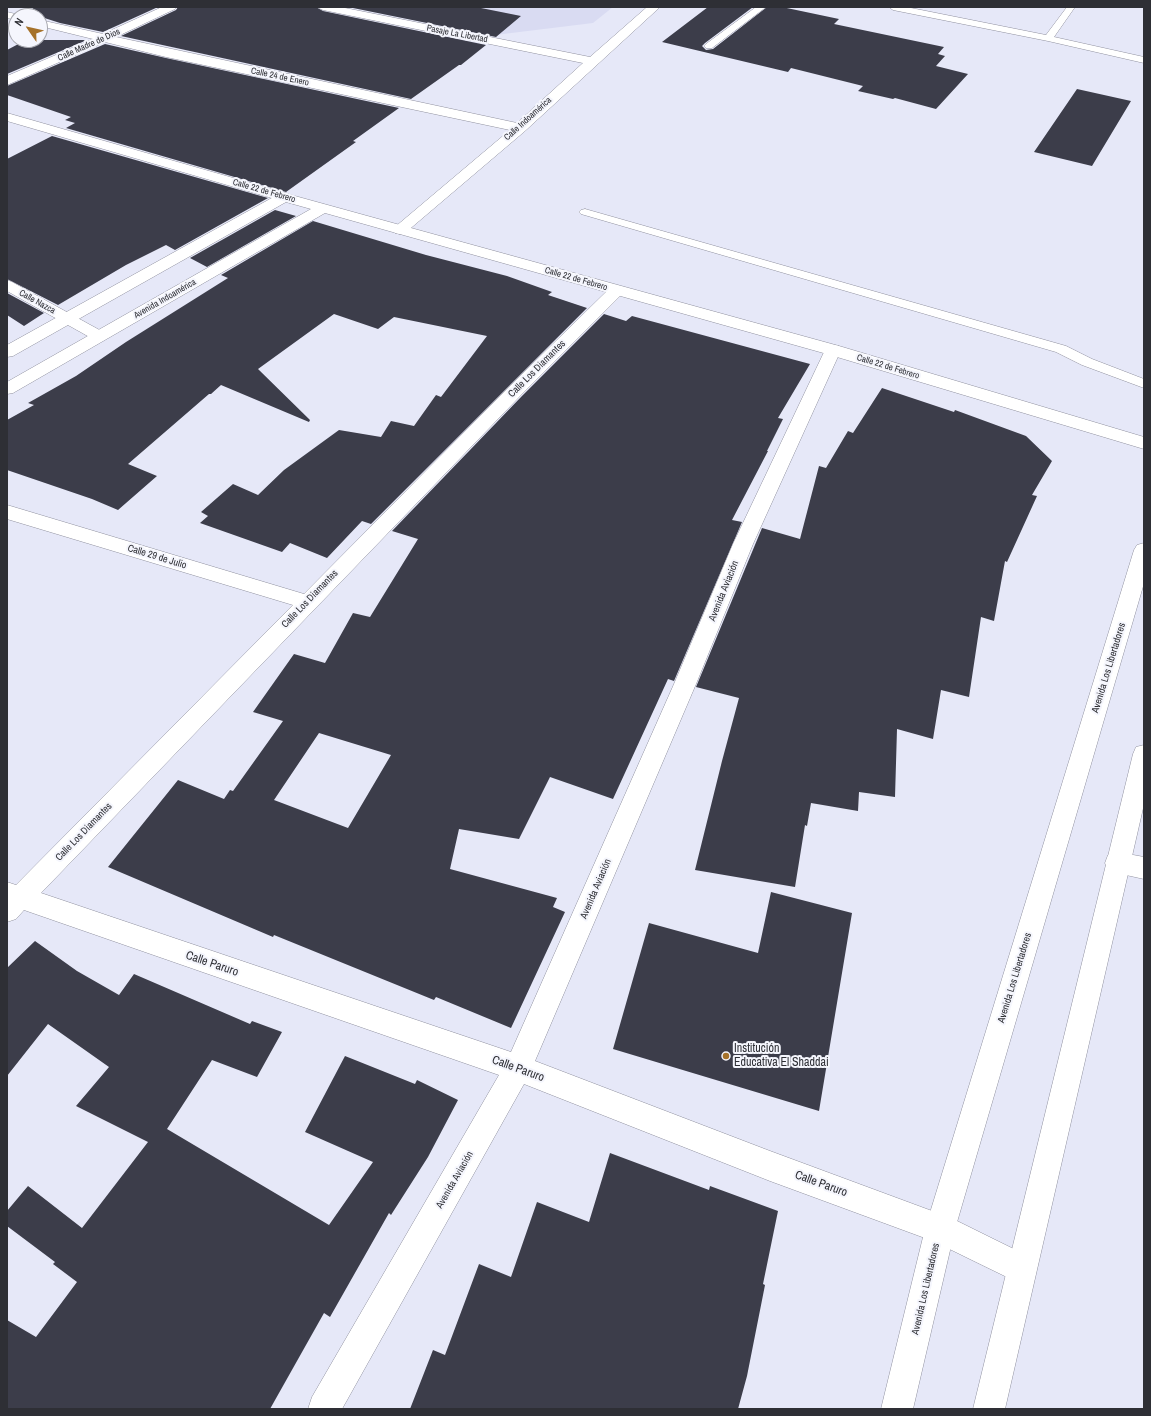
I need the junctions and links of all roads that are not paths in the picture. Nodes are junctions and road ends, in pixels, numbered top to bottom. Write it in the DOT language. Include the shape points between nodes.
graph roads {
  1 [pos="171,7"];
  2 [pos="323,7"];
  3 [pos="654,7"];
  4 [pos="762,7"];
  5 [pos="893,7"];
  6 [pos="1071,7"];
  7 [pos="48,25"];
  8 [pos="105,38"];
  9 [pos="1048,38"];
  10 [pos="709,46"];
  11 [pos="1144,60"];
  12 [pos="592,61"];
  13 [pos="7,81"];
  14 [pos="7,117"];
  15 [pos="520,128"];
  16 [pos="284,197"];
  17 [pos="323,208"];
  18 [pos="585,212"];
  19 [pos="400,230"];
  20 [pos="7,285"];
  21 [pos="616,291"];
  22 [pos="67,318"];
  23 [pos="99,336"];
  24 [pos="833,350"];
  25 [pos="7,352"];
  26 [pos="1144,384"];
  27 [pos="7,389"];
  28 [pos="1144,443"];
  29 [pos="7,512"];
  30 [pos="1144,550"];
  31 [pos="308,602"];
  32 [pos="1144,754"];
  33 [pos="1117,863"];
  34 [pos="1144,868"];
  35 [pos="11,901"];
  36 [pos="518,1068"];
  37 [pos="940,1228"];
  38 [pos="1021,1269"];
  39 [pos="324,1409"];
  40 [pos="897,1409"];
  41 [pos="988,1409"];
  1 -- 8 [label="main road, Calle Madre de Dios"];
  2 -- 12 [label="main road, Pasaje La Libertad"];
  3 -- 12 [label="main road, Calle Indoamérica"];
  4 -- 10 [label="lane"];
  5 -- 9 [label="lane"];
  6 -- 9 [label="lane"];
  7 -- 8 [label="main road, Calle 24 de Enero"];
  8 -- 13 [label="main road, Calle Madre de Dios"];
  8 -- 15 [label="main road, Calle 24 de Enero"];
  9 -- 11 [label="lane"];
  12 -- 15 [label="main road, Calle Indoamérica"];
  14 -- 16 [label="main road, Calle 22 de Febrero"];
  15 -- 19 [label="main road, Calle Indoamérica"];
  16 -- 17 [label="main road, Calle 22 de Febrero"];
  16 -- 22 [label="main road"];
  17 -- 19 [label="main road, Calle 22 de Febrero"];
  17 -- 23 [label="main road, Avenida Indoamérica"];
  18 -- 26 [label="lane" via="1061,349"];
  19 -- 21 [label="main road, Calle 22 de Febrero"];
  20 -- 22 [label="main road, Calle Nazca"];
  21 -- 24 [label="main road, Calle 22 de Febrero"];
  21 -- 31 [label="main road, Calle Los Diamantes" via="515,390"];
  22 -- 23 [label="main road, Calle Nazca"];
  22 -- 25 [label="main road"];
  23 -- 27 [label="main road, Avenida Indoamérica"];
  24 -- 28 [label="main road, Calle 22 de Febrero"];
  24 -- 36 [label="main road, Avenida Aviación" via="743,544"];
  29 -- 31 [label="main road, Calle 29 de Julio"];
  30 -- 37 [label="main road, Avenida Los Libertadores"];
  31 -- 35 [label="main road, Calle Los Diamantes"];
  32 -- 33 [label="main road"];
  33 -- 34 [label="main road"];
  33 -- 38 [label="main road"];
  35 -- 36 [label="main road, Calle Paruro"];
  36 -- 37 [label="main road, Calle Paruro" via="770,1166"];
  36 -- 39 [label="main road, Avenida Aviación"];
  37 -- 38 [label="main road, Calle Paruro"];
  37 -- 40 [label="main road, Avenida Los Libertadores"];
  38 -- 41 [label="main road"];
}
